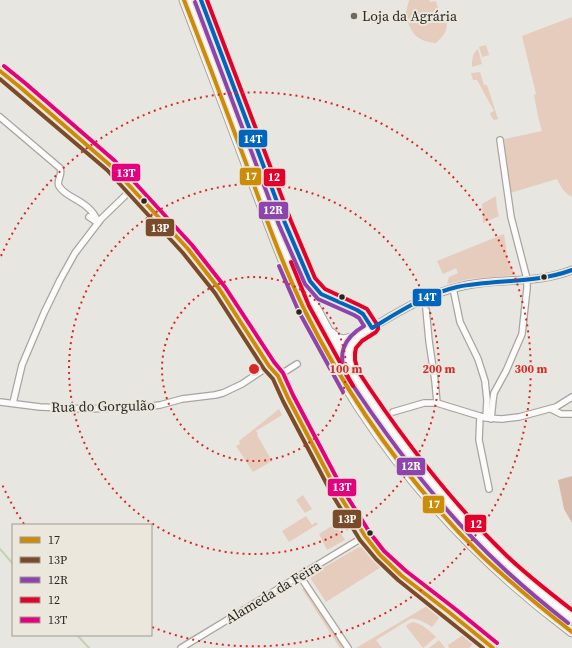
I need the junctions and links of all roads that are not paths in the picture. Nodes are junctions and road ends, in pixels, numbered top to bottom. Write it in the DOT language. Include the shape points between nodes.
graph roads {
  1 [pos="184,0"];
  2 [pos="193,0"];
  3 [pos="201,0"];
  4 [pos="0,70"];
  5 [pos="0,116"];
  6 [pos="500,140"];
  7 [pos="132,189"];
  8 [pos="89,217"];
  9 [pos="98,223"];
  10 [pos="572,270"];
  11 [pos="527,280"];
  12 [pos="453,288"];
  13 [pos="425,298"];
  14 [pos="326,328"];
  15 [pos="372,328"];
  16 [pos="360,335"];
  17 [pos="297,364"];
  18 [pos="269,366"];
  19 [pos="350,370"];
  20 [pos="278,376"];
  21 [pos="572,397"];
  22 [pos="0,402"];
  23 [pos="13,403"];
  24 [pos="437,403"];
  25 [pos="551,409"];
  26 [pos="393,412"];
  27 [pos="572,414"];
  28 [pos="485,418"];
  29 [pos="488,489"];
  30 [pos="365,536"];
  31 [pos="300,576"];
  32 [pos="572,618"];
  33 [pos="572,632"];
  34 [pos="181,648"];
  35 [pos="348,648"];
  36 [pos="493,648"];
  1 -- 33 [label="highway" via="284,262 304,309 342,380 379,436 444,516 509,581"];
  2 -- 14 [label="highway" via="291,259"];
  3 -- 15 [label="street" via="282,216 310,281 321,294 363,314"];
  4 -- 7 [label="street" via="111,166"];
  5 -- 9 [label="street" via="60,168 62,172 59,186 66,195 93,212"];
  6 -- 11 [label="street" via="511,217"];
  7 -- 9 [label="street"];
  7 -- 18 [label="street" via="188,249 220,290"];
  8 -- 9 [label="street"];
  9 -- 23 [label="street" via="75,253 44,312 22,365"];
  10 -- 11 [label="street" via="552,277"];
  11 -- 12 [label="street"];
  11 -- 28 [label="street" via="522,334"];
  12 -- 13 [label="street"];
  12 -- 28 [label="street" via="460,322 478,359 484,381 487,400"];
  13 -- 15 [label="street"];
  13 -- 24 [label="street"];
  14 -- 16 [label="highway" via="342,340"];
  14 -- 19 [label="highway"];
  15 -- 16 [label="street"];
  16 -- 19 [label="highway" via="349,349"];
  17 -- 20 [label="street"];
  18 -- 20 [label="street"];
  18 -- 23 [label="street, Rua do Gorgulão" via="223,393 160,405 86,409"];
  19 -- 32 [label="highway" via="395,437 452,508 484,542"];
  20 -- 30 [label="street" via="338,493"];
  21 -- 25 [label="street"];
  22 -- 23 [label="street, Rua do Gorgulão"];
  24 -- 26 [label="street" via="424,403"];
  24 -- 28 [label="street"];
  25 -- 27 [label="street" via="561,414"];
  25 -- 28 [label="street" via="519,417"];
  28 -- 29 [label="street" via="479,440"];
  30 -- 31 [label="street, Alameda da Feira"];
  30 -- 36 [label="street" via="402,576"];
  31 -- 34 [label="street, Alameda da Feira"];
  31 -- 35 [label="street"];
}
